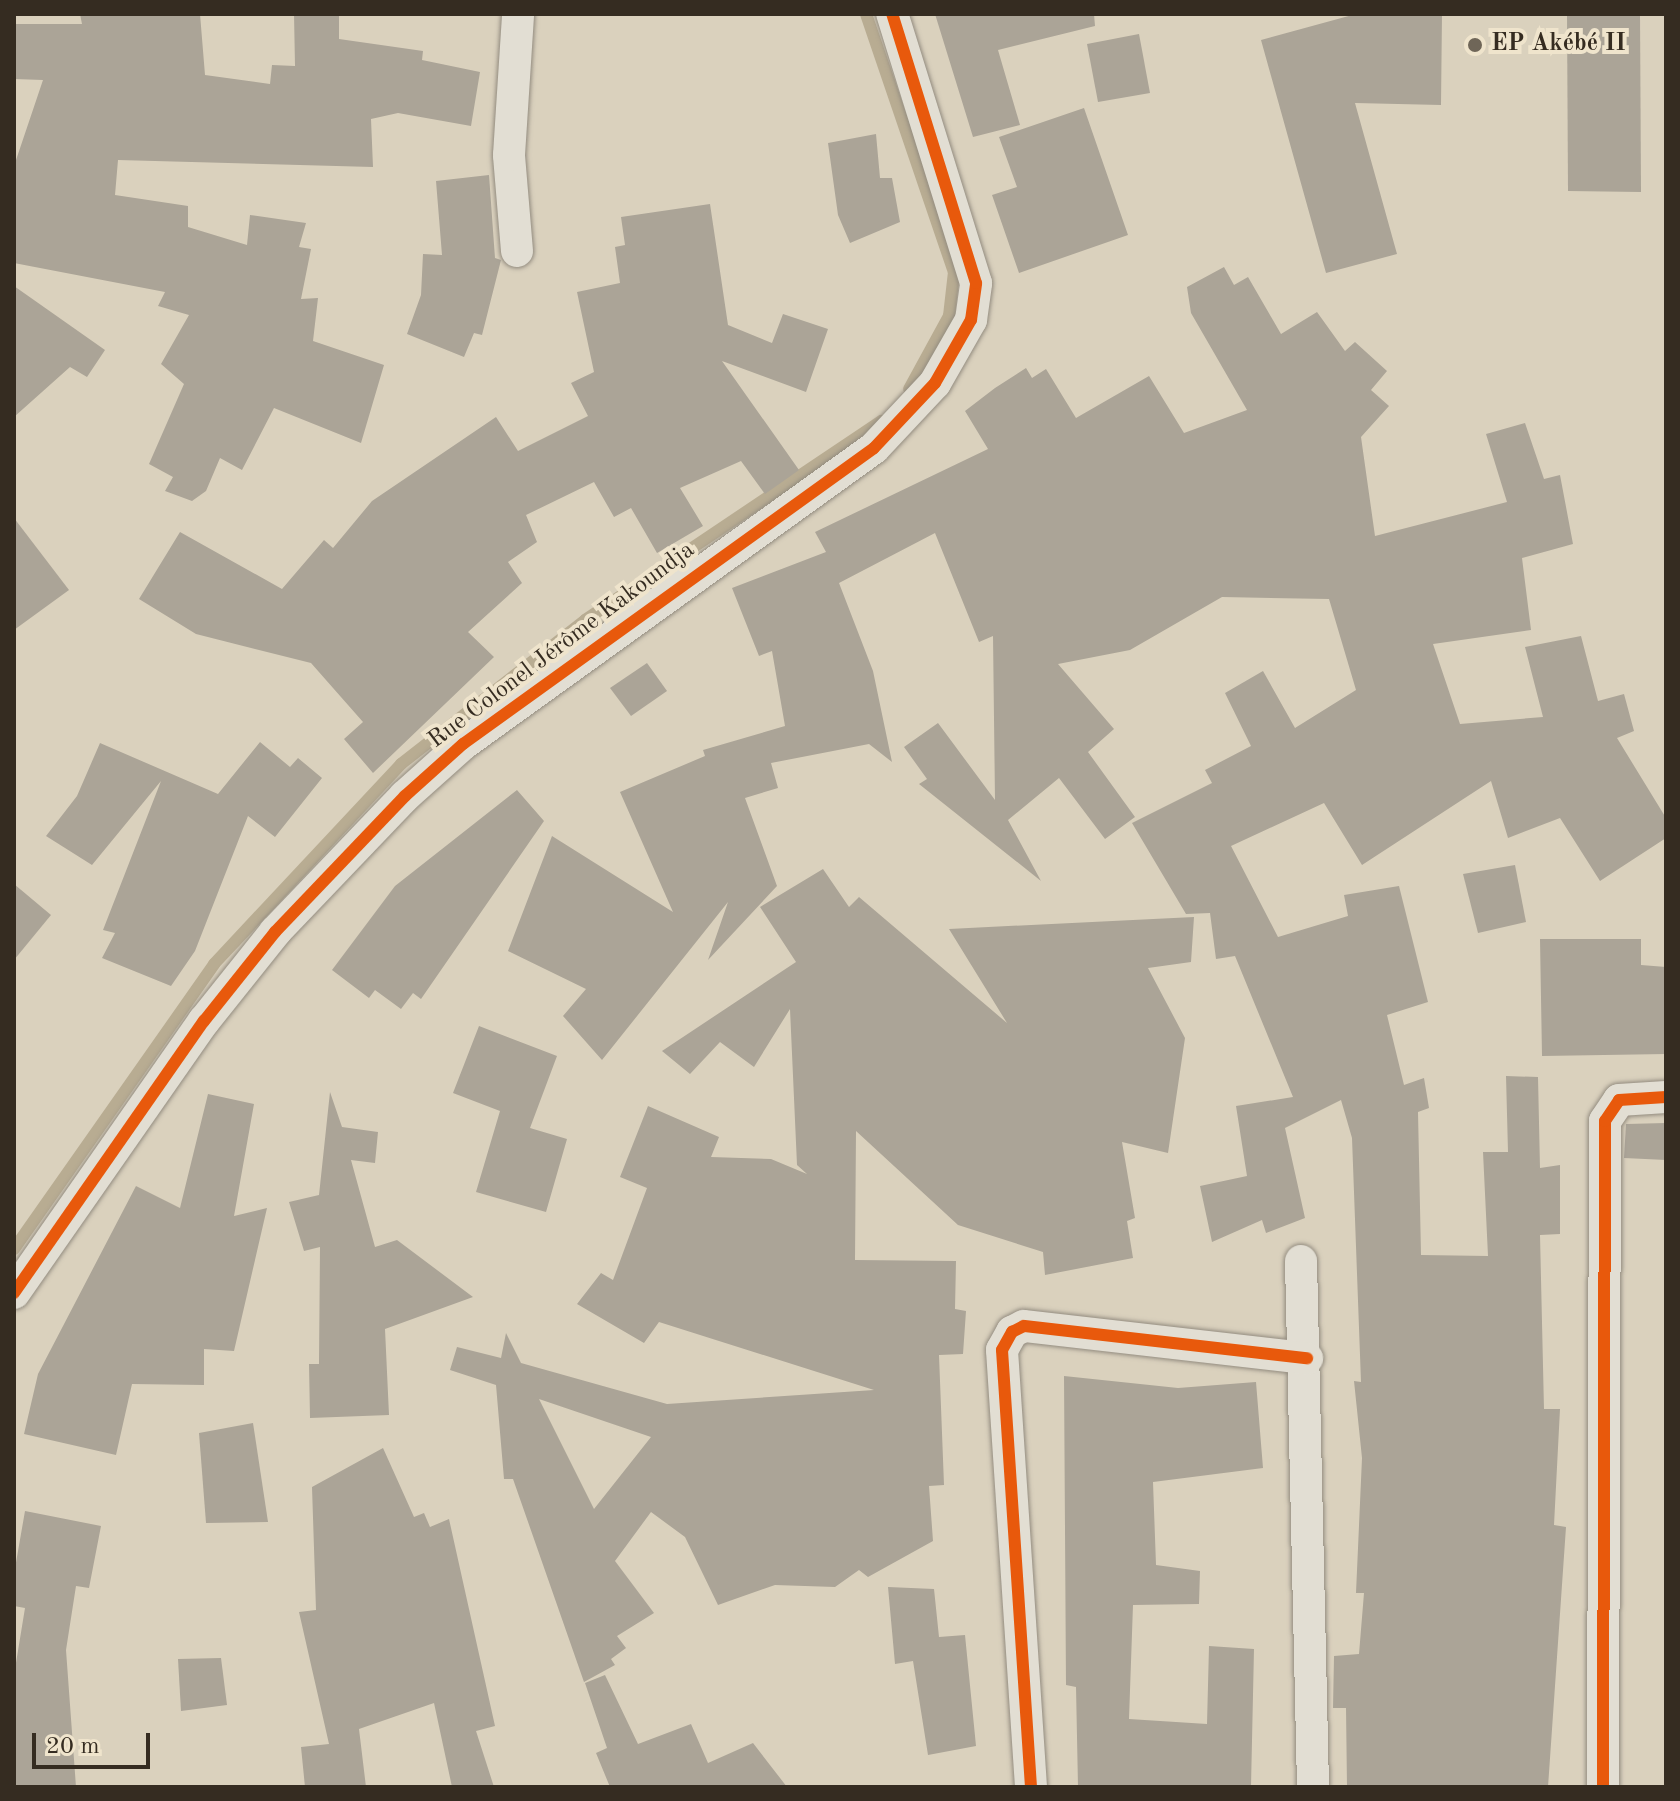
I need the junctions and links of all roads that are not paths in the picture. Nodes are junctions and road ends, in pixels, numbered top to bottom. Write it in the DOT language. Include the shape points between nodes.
graph roads {
  1 [pos="518,14"];
  2 [pos="892,14"];
  3 [pos="517,251"];
  4 [pos="1666,1097"];
  5 [pos="1301,1261"];
  6 [pos="14,1293"];
  7 [pos="1307,1358"];
  8 [pos="1031,1787"];
  9 [pos="1313,1787"];
  10 [pos="1603,1787"];
  1 -- 3 [label="street" via="509,155"];
  2 -- 6 [label="street, Rue Colonel Jérôme Kakoundja" via="976,283 971,320 935,383 874,448 463,744 405,796 275,932 204,1021"];
  4 -- 10 [label="street" via="1619,1100 1605,1121"];
  5 -- 7 [label="street"];
  7 -- 8 [label="street" via="1024,1326 1012,1332 1002,1350"];
  7 -- 9 [label="street"];
}
